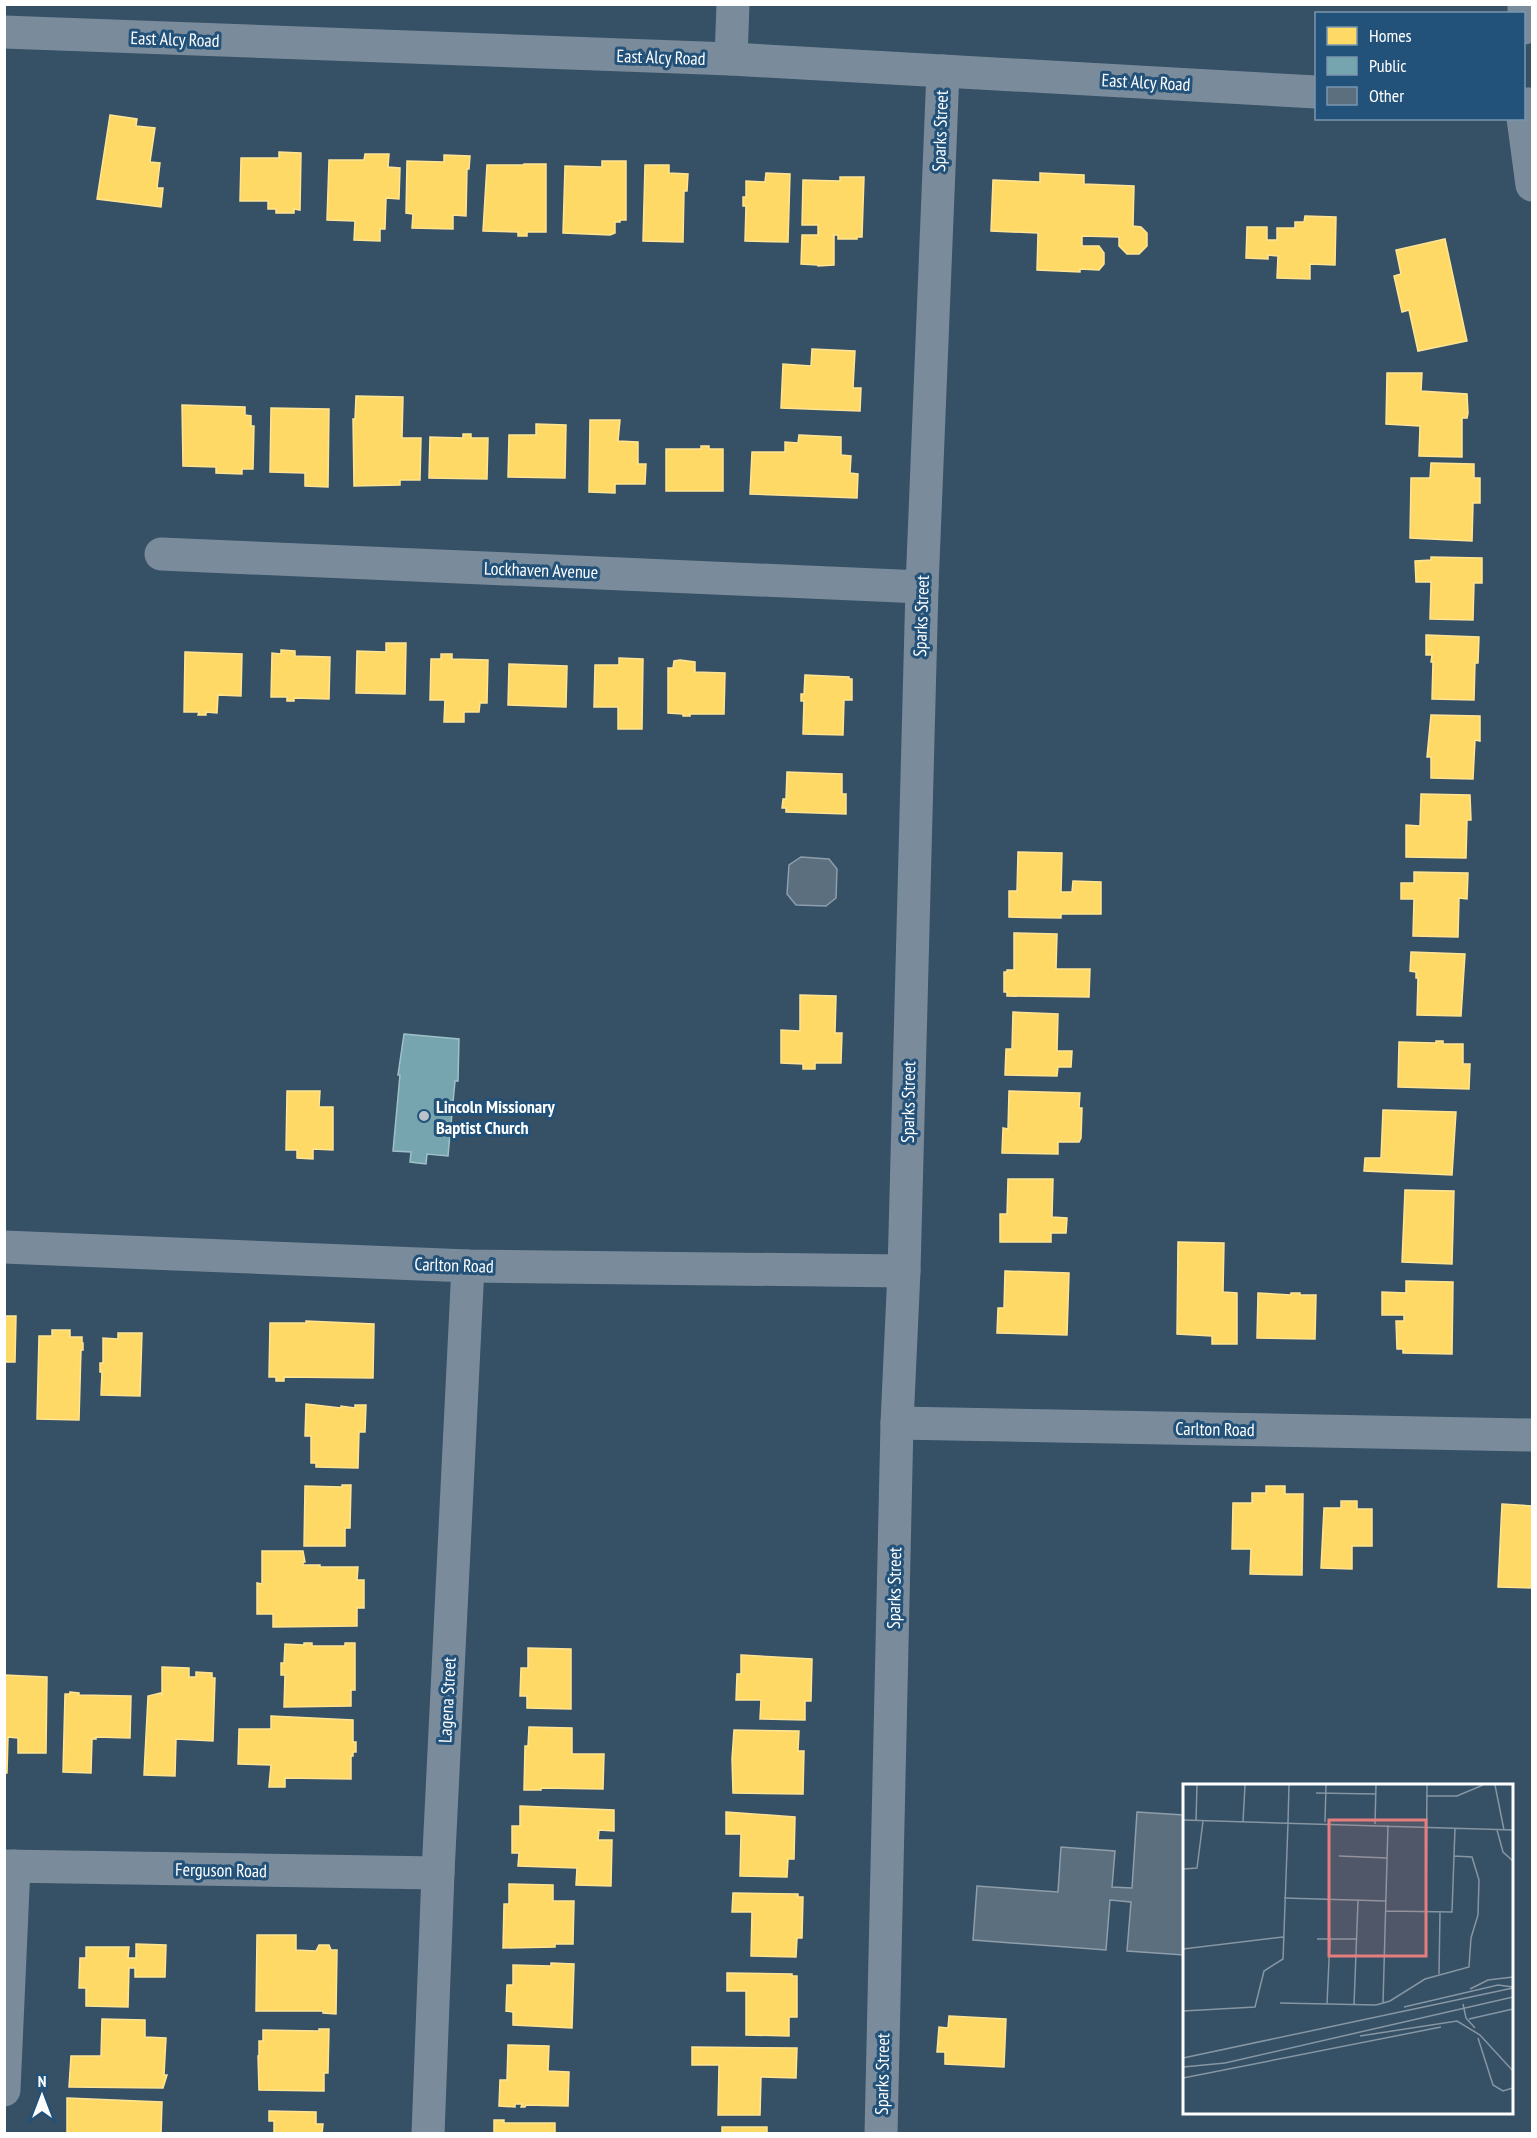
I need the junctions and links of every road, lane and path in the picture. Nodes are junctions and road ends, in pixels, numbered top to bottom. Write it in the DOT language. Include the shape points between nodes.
graph roads {
  1 [pos="733,4"];
  2 [pos="4,32"];
  3 [pos="731,59"];
  4 [pos="943,71"];
  5 [pos="1315,92"];
  6 [pos="1523,120"];
  7 [pos="1533,185"];
  8 [pos="161,554"];
  9 [pos="922,587"];
  10 [pos="4,1247"];
  11 [pos="468,1266"];
  12 [pos="904,1271"];
  13 [pos="897,1423"];
  14 [pos="1533,1435"];
  15 [pos="9,1866"];
  16 [pos="438,1873"];
  17 [pos="4,2090"];
  18 [pos="428,2133"];
  19 [pos="880,2133"];
  1 -- 3 [label="street"];
  2 -- 3 [label="street, East Alcy Road"];
  3 -- 4 [label="street, East Alcy Road"];
  4 -- 5 [label="street, East Alcy Road"];
  4 -- 9 [label="street, Sparks Street"];
  6 -- 7 [label="street"];
  8 -- 9 [label="street, Lockhaven Avenue"];
  9 -- 12 [label="street, Sparks Street"];
  10 -- 11 [label="street, Carlton Road"];
  11 -- 12 [label="street, Carlton Road"];
  11 -- 16 [label="street, Lagena Street"];
  12 -- 13 [label="street, Sparks Street"];
  13 -- 14 [label="street, Carlton Road"];
  13 -- 19 [label="street, Sparks Street"];
  15 -- 16 [label="street, Ferguson Road"];
  15 -- 17 [label="street"];
  16 -- 18 [label="street, Lagena Street"];
}
